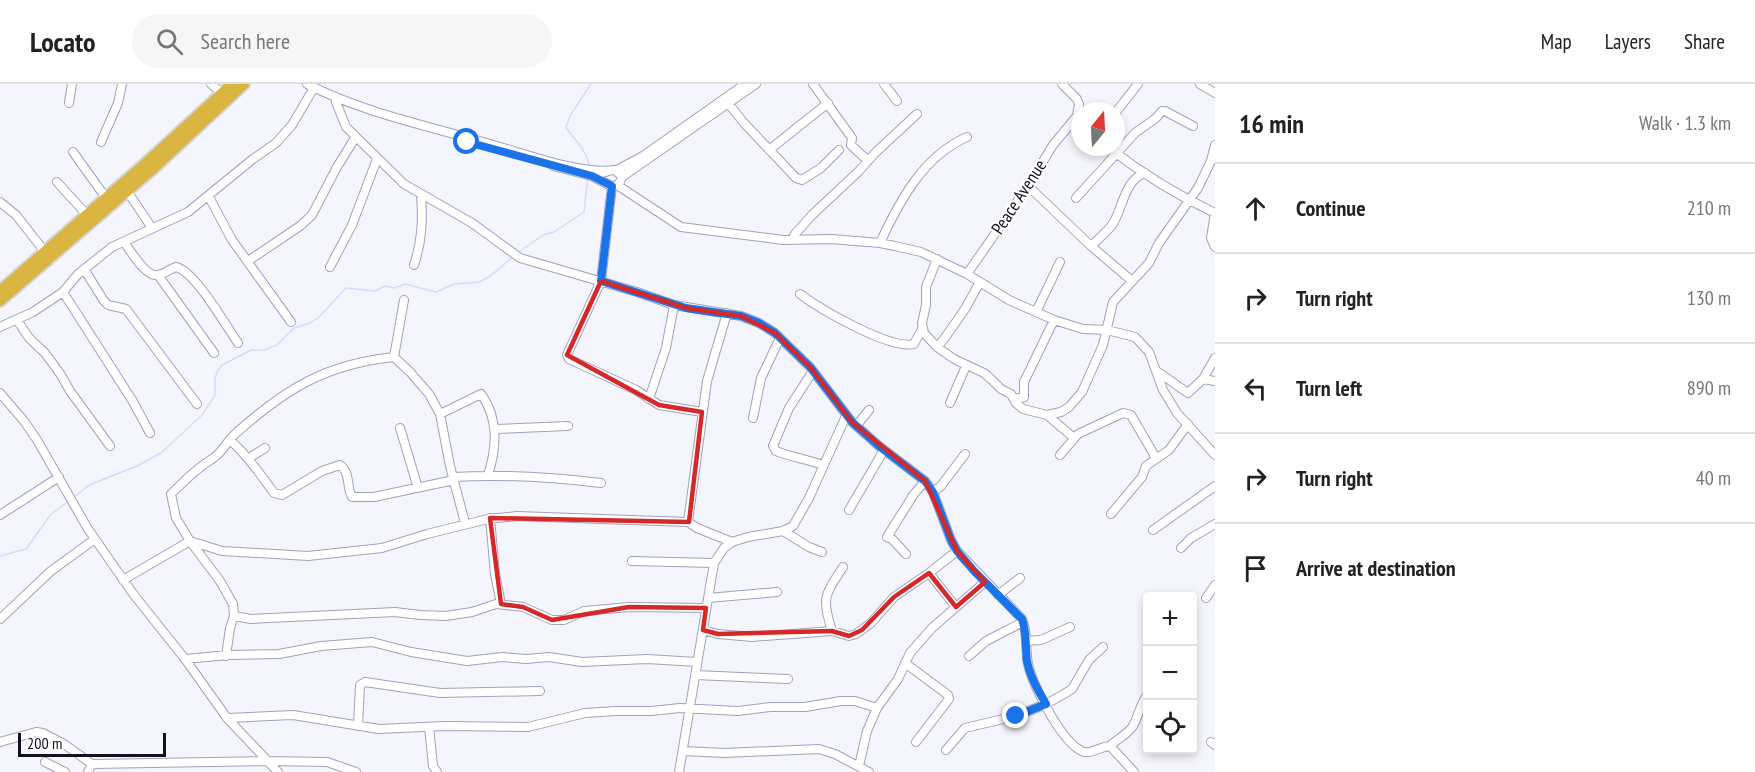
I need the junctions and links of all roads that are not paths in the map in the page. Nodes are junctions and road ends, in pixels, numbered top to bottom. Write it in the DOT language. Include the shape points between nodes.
graph roads {
  1 [pos="72,84"];
  2 [pos="122,84"];
  3 [pos="211,84"];
  4 [pos="232,84"];
  5 [pos="244,84"];
  6 [pos="298,84"];
  7 [pos="756,84"];
  8 [pos="813,84"];
  9 [pos="884,84"];
  10 [pos="1138,84"];
  11 [pos="1200,84"];
  12 [pos="742,85"];
  13 [pos="1067,86"];
  14 [pos="310,87"];
  15 [pos="1215,93"];
  16 [pos="223,94"];
  17 [pos="897,101"];
  18 [pos="336,102"];
  19 [pos="1078,102"];
  20 [pos="1124,102"];
  21 [pos="69,103"];
  22 [pos="728,103"];
  23 [pos="828,103"];
  24 [pos="917,114"];
  25 [pos="1193,126"];
  26 [pos="1071,128"];
  27 [pos="967,137"];
  28 [pos="355,138"];
  29 [pos="101,142"];
  30 [pos="1125,144"];
  31 [pos="1215,145"];
  32 [pos="769,150"];
  33 [pos="839,150"];
  34 [pos="73,152"];
  35 [pos="1113,156"];
  36 [pos="1120,156"];
  37 [pos="377,159"];
  38 [pos="868,161"];
  39 [pos="590,173"];
  40 [pos="1145,173"];
  41 [pos="615,178"];
  42 [pos="57,183"];
  43 [pos="1028,186"];
  44 [pos="127,191"];
  45 [pos="421,195"];
  46 [pos="208,197"];
  47 [pos="106,198"];
  48 [pos="1076,198"];
  49 [pos="1188,200"];
  50 [pos="1,206"];
  51 [pos="87,215"];
  52 [pos="152,228"];
  53 [pos="792,240"];
  54 [pos="124,242"];
  55 [pos="880,243"];
  56 [pos="1091,246"];
  57 [pos="1215,246"];
  58 [pos="45,252"];
  59 [pos="937,259"];
  60 [pos="248,261"];
  61 [pos="1060,262"];
  62 [pos="414,265"];
  63 [pos="330,267"];
  64 [pos="84,269"];
  65 [pos="967,274"];
  66 [pos="159,275"];
  67 [pos="601,281"];
  68 [pos="1132,281"];
  69 [pos="980,282"];
  70 [pos="0,291"];
  71 [pos="63,292"];
  72 [pos="800,294"];
  73 [pos="404,300"];
  74 [pos="0,301"];
  75 [pos="674,305"];
  76 [pos="1036,312"];
  77 [pos="727,313"];
  78 [pos="17,320"];
  79 [pos="1054,320"];
  80 [pos="291,322"];
  81 [pos="0,327"];
  82 [pos="922,329"];
  83 [pos="1107,330"];
  84 [pos="780,338"];
  85 [pos="238,343"];
  86 [pos="937,347"];
  87 [pos="214,353"];
  88 [pos="394,357"];
  89 [pos="1215,358"];
  90 [pos="966,366"];
  91 [pos="813,371"];
  92 [pos="1158,372"];
  93 [pos="1203,379"];
  94 [pos="1215,381"];
  95 [pos="0,393"];
  96 [pos="649,399"];
  97 [pos="1014,399"];
  98 [pos="950,403"];
  99 [pos="197,404"];
  100 [pos="869,410"];
  101 [pos="702,412"];
  102 [pos="440,414"];
  103 [pos="1047,415"];
  104 [pos="846,416"];
  105 [pos="753,418"];
  106 [pos="1188,424"];
  107 [pos="568,426"];
  108 [pos="856,426"];
  109 [pos="400,428"];
  110 [pos="495,429"];
  111 [pos="150,433"];
  112 [pos="1074,438"];
  113 [pos="230,440"];
  114 [pos="110,446"];
  115 [pos="266,448"];
  116 [pos="884,450"];
  117 [pos="965,454"];
  118 [pos="1060,455"];
  119 [pos="1215,455"];
  120 [pos="1156,458"];
  121 [pos="249,459"];
  122 [pos="823,465"];
  123 [pos="488,475"];
  124 [pos="59,477"];
  125 [pos="453,478"];
  126 [pos="925,481"];
  127 [pos="601,483"];
  128 [pos="1215,486"];
  129 [pos="418,488"];
  130 [pos="933,492"];
  131 [pos="849,510"];
  132 [pos="1111,514"];
  133 [pos="0,515"];
  134 [pos="490,518"];
  135 [pos="688,522"];
  136 [pos="465,523"];
  137 [pos="1215,524"];
  138 [pos="1153,530"];
  139 [pos="783,531"];
  140 [pos="95,539"];
  141 [pos="190,541"];
  142 [pos="732,542"];
  143 [pos="1181,548"];
  144 [pos="957,551"];
  145 [pos="822,552"];
  146 [pos="906,554"];
  147 [pos="632,561"];
  148 [pos="714,563"];
  149 [pos="843,567"];
  150 [pos="929,573"];
  151 [pos="1020,578"];
  152 [pos="123,580"];
  153 [pos="985,582"];
  154 [pos="1215,585"];
  155 [pos="777,592"];
  156 [pos="998,595"];
  157 [pos="708,598"];
  158 [pos="1206,598"];
  159 [pos="501,604"];
  160 [pos="956,607"];
  161 [pos="706,608"];
  162 [pos="234,616"];
  163 [pos="0,619"];
  164 [pos="1023,622"];
  165 [pos="1070,627"];
  166 [pos="703,630"];
  167 [pos="832,630"];
  168 [pos="1026,641"];
  169 [pos="1103,647"];
  170 [pos="226,656"];
  171 [pos="969,656"];
  172 [pos="185,659"];
  173 [pos="697,662"];
  174 [pos="905,663"];
  175 [pos="695,675"];
  176 [pos="788,679"];
  177 [pos="540,691"];
  178 [pos="1144,700"];
  179 [pos="1046,704"];
  180 [pos="689,708"];
  181 [pos="877,708"];
  182 [pos="227,718"];
  183 [pos="358,726"];
  184 [pos="429,727"];
  185 [pos="0,742"];
  186 [pos="916,742"];
  187 [pos="1110,746"];
  188 [pos="946,750"];
  189 [pos="683,752"];
  190 [pos="267,761"];
  191 [pos="45,762"];
  192 [pos="92,764"];
  193 [pos="859,766"];
  194 [pos="189,768"];
  195 [pos="65,772"];
  196 [pos="88,772"];
  197 [pos="278,772"];
  198 [pos="356,772"];
  199 [pos="437,772"];
  200 [pos="679,772"];
  201 [pos="869,772"];
  202 [pos="1134,772"];
  1 -- 21 [label="street"];
  2 -- 29 [label="street"];
  3 -- 16 [label="street"];
  4 -- 16 [label="highway"];
  5 -- 44 [label="highway"];
  6 -- 14 [label="street"];
  7 -- 22 [label="street"];
  8 -- 23 [label="street"];
  9 -- 17 [label="street"];
  10 -- 20 [label="street"];
  11 -- 15 [label="street"];
  12 -- 41 [label="street"];
  13 -- 19 [label="street"];
  14 -- 18 [label="street"];
  14 -- 39 [label="street" via="376,111"];
  14 -- 46 [label="street" via="292,125 276,143"];
  16 -- 47 [label="highway"];
  18 -- 28 [label="street"];
  18 -- 39 [label="street" via="389,120"];
  22 -- 32 [label="street"];
  22 -- 41 [label="street"];
  23 -- 32 [label="street"];
  23 -- 38 [label="street" via="852,138 850,145"];
  24 -- 38 [label="street"];
  25 -- 30 [label="street" via="1163,110"];
  26 -- 43 [label="street, Peace Avenue" via="1053,145"];
  27 -- 55 [label="street" via="945,150 914,180"];
  28 -- 37 [label="street"];
  28 -- 60 [label="street" via="312,215"];
  31 -- 49 [label="street" via="1205,175"];
  32 -- 33 [label="street" via="792,176 802,180"];
  34 -- 47 [label="street"];
  35 -- 48 [label="street"];
  36 -- 40 [label="street"];
  37 -- 45 [label="street"];
  37 -- 63 [label="street" via="352,225"];
  38 -- 53 [label="street"];
  39 -- 41 [label="street"];
  39 -- 41 [label="street"];
  40 -- 49 [label="street"];
  40 -- 56 [label="street" via="1134,181 1112,224"];
  41 -- 53 [label="street" via="681,227"];
  41 -- 67 [label="street"];
  42 -- 51 [label="street"];
  43 -- 56 [label="street"];
  43 -- 65 [label="street, Peace Avenue"];
  44 -- 52 [label="street"];
  44 -- 74 [label="highway"];
  45 -- 62 [label="street" via="421,238"];
  45 -- 67 [label="street" via="472,223 520,258"];
  46 -- 52 [label="street" via="175,220"];
  46 -- 60 [label="street"];
  47 -- 51 [label="highway"];
  49 -- 57 [label="street" via="1215,213 1211,238"];
  49 -- 68 [label="street" via="1149,263"];
  50 -- 58 [label="street" via="16,215"];
  51 -- 58 [label="highway"];
  52 -- 54 [label="street"];
  53 -- 55 [label="street"];
  54 -- 64 [label="street"];
  54 -- 66 [label="street" via="146,272"];
  55 -- 59 [label="street"];
  56 -- 68 [label="street"];
  58 -- 70 [label="highway"];
  59 -- 65 [label="street"];
  59 -- 82 [label="street" via="926,287"];
  60 -- 80 [label="street"];
  61 -- 76 [label="street"];
  64 -- 71 [label="street"];
  64 -- 99 [label="street" via="108,305 126,309"];
  65 -- 69 [label="street"];
  66 -- 85 [label="street" via="176,267 187,272"];
  66 -- 87 [label="street"];
  67 -- 75 [label="street"];
  67 -- 96 [label="street" via="567,355"];
  68 -- 83 [label="street" via="1113,302"];
  69 -- 76 [label="street"];
  69 -- 86 [label="street"];
  71 -- 78 [label="street"];
  71 -- 111 [label="street"];
  72 -- 82 [label="street" via="823,311 870,334 907,345 914,344"];
  73 -- 88 [label="street"];
  75 -- 77 [label="street"];
  75 -- 96 [label="street" via="666,348"];
  76 -- 79 [label="street"];
  77 -- 84 [label="street" via="759,323"];
  77 -- 101 [label="street"];
  78 -- 81 [label="street"];
  78 -- 114 [label="street" via="57,369"];
  79 -- 83 [label="street"];
  79 -- 97 [label="street" via="1024,382 1024,397"];
  82 -- 86 [label="street"];
  83 -- 92 [label="street" via="1135,336 1149,352"];
  83 -- 103 [label="street" via="1082,392 1069,407"];
  84 -- 91 [label="street"];
  84 -- 105 [label="street" via="761,378"];
  86 -- 90 [label="street"];
  88 -- 102 [label="street" via="429,394"];
  88 -- 113 [label="street" via="354,363 307,381 272,403"];
  89 -- 93 [label="street"];
  90 -- 97 [label="street" via="984,374"];
  90 -- 98 [label="street"];
  91 -- 104 [label="street"];
  91 -- 122 [label="street" via="789,408 773,446 776,451"];
  92 -- 93 [label="street" via="1188,393"];
  92 -- 106 [label="street" via="1163,390"];
  93 -- 94 [label="street"];
  95 -- 124 [label="street" via="24,421"];
  96 -- 101 [label="street" via="659,405"];
  97 -- 103 [label="street" via="1023,409"];
  100 -- 108 [label="street"];
  101 -- 135 [label="street"];
  102 -- 110 [label="street" via="481,394"];
  102 -- 125 [label="street"];
  103 -- 112 [label="street"];
  104 -- 108 [label="street"];
  104 -- 122 [label="street"];
  106 -- 119 [label="street"];
  106 -- 120 [label="street" via="1169,450"];
  107 -- 110 [label="street"];
  108 -- 116 [label="street"];
  109 -- 129 [label="street"];
  110 -- 123 [label="street"];
  112 -- 118 [label="street"];
  112 -- 120 [label="street" via="1127,413"];
  113 -- 121 [label="street"];
  113 -- 141 [label="street" via="216,457 171,494 176,518"];
  115 -- 121 [label="street"];
  116 -- 126 [label="street"];
  116 -- 131 [label="street"];
  117 -- 130 [label="street"];
  120 -- 132 [label="street"];
  121 -- 129 [label="street" via="274,493 282,495 340,465 356,499"];
  122 -- 139 [label="street" via="793,526"];
  123 -- 125 [label="street"];
  123 -- 127 [label="street"];
  124 -- 133 [label="street"];
  124 -- 140 [label="street"];
  125 -- 129 [label="street"];
  125 -- 136 [label="street"];
  126 -- 130 [label="street"];
  126 -- 146 [label="street" via="887,537"];
  128 -- 138 [label="street"];
  130 -- 144 [label="street"];
  134 -- 135 [label="street"];
  134 -- 136 [label="street"];
  134 -- 159 [label="street"];
  135 -- 142 [label="street"];
  136 -- 141 [label="street" via="382,548 317,556 222,551"];
  137 -- 143 [label="street"];
  139 -- 142 [label="street"];
  139 -- 145 [label="street"];
  140 -- 152 [label="street"];
  140 -- 163 [label="street" via="51,571"];
  141 -- 152 [label="street"];
  141 -- 162 [label="street" via="226,591"];
  142 -- 148 [label="street"];
  144 -- 150 [label="street"];
  144 -- 153 [label="street"];
  147 -- 148 [label="street"];
  148 -- 157 [label="street"];
  149 -- 167 [label="street" via="825,600"];
  150 -- 160 [label="street"];
  150 -- 167 [label="street" via="894,597 856,634 849,636"];
  151 -- 156 [label="street"];
  152 -- 172 [label="street"];
  153 -- 156 [label="street"];
  153 -- 160 [label="street"];
  154 -- 158 [label="street"];
  155 -- 157 [label="street"];
  156 -- 164 [label="street"];
  157 -- 161 [label="street"];
  159 -- 161 [label="street" via="523,607 552,621 584,611 629,607"];
  159 -- 162 [label="street" via="446,616 395,612 251,619"];
  160 -- 174 [label="street" via="920,641"];
  161 -- 166 [label="street"];
  162 -- 170 [label="street"];
  164 -- 168 [label="street"];
  164 -- 171 [label="street" via="986,641"];
  165 -- 168 [label="street" via="1041,640"];
  166 -- 167 [label="street" via="752,637"];
  166 -- 173 [label="street"];
  168 -- 179 [label="street" via="1028,665"];
  169 -- 179 [label="street" via="1089,660 1072,689"];
  170 -- 172 [label="street"];
  170 -- 173 [label="street" via="279,654 372,642 467,661 549,657 582,662"];
  172 -- 182 [label="street"];
  173 -- 175 [label="street"];
  174 -- 181 [label="street"];
  174 -- 186 [label="street" via="949,699"];
  175 -- 176 [label="street"];
  175 -- 180 [label="street"];
  177 -- 183 [label="street" via="440,693 365,682 360,685"];
  178 -- 187 [label="street" via="1132,728"];
  179 -- 187 [label="street" via="1065,738 1082,751"];
  179 -- 188 [label="street" via="965,728"];
  180 -- 181 [label="street" via="738,711 841,701"];
  180 -- 184 [label="street" via="585,713 528,727"];
  180 -- 189 [label="street"];
  181 -- 193 [label="street"];
  182 -- 183 [label="street" via="293,715"];
  182 -- 190 [label="street"];
  183 -- 184 [label="street"];
  184 -- 199 [label="street"];
  185 -- 192 [label="street" via="36,732 64,744"];
  187 -- 202 [label="street"];
  189 -- 193 [label="street" via="819,749"];
  189 -- 200 [label="street"];
  190 -- 194 [label="street"];
  190 -- 197 [label="street"];
  190 -- 198 [label="street" via="327,762"];
  191 -- 195 [label="street"];
  192 -- 194 [label="street"];
  192 -- 196 [label="street"];
  193 -- 201 [label="street"];
}
